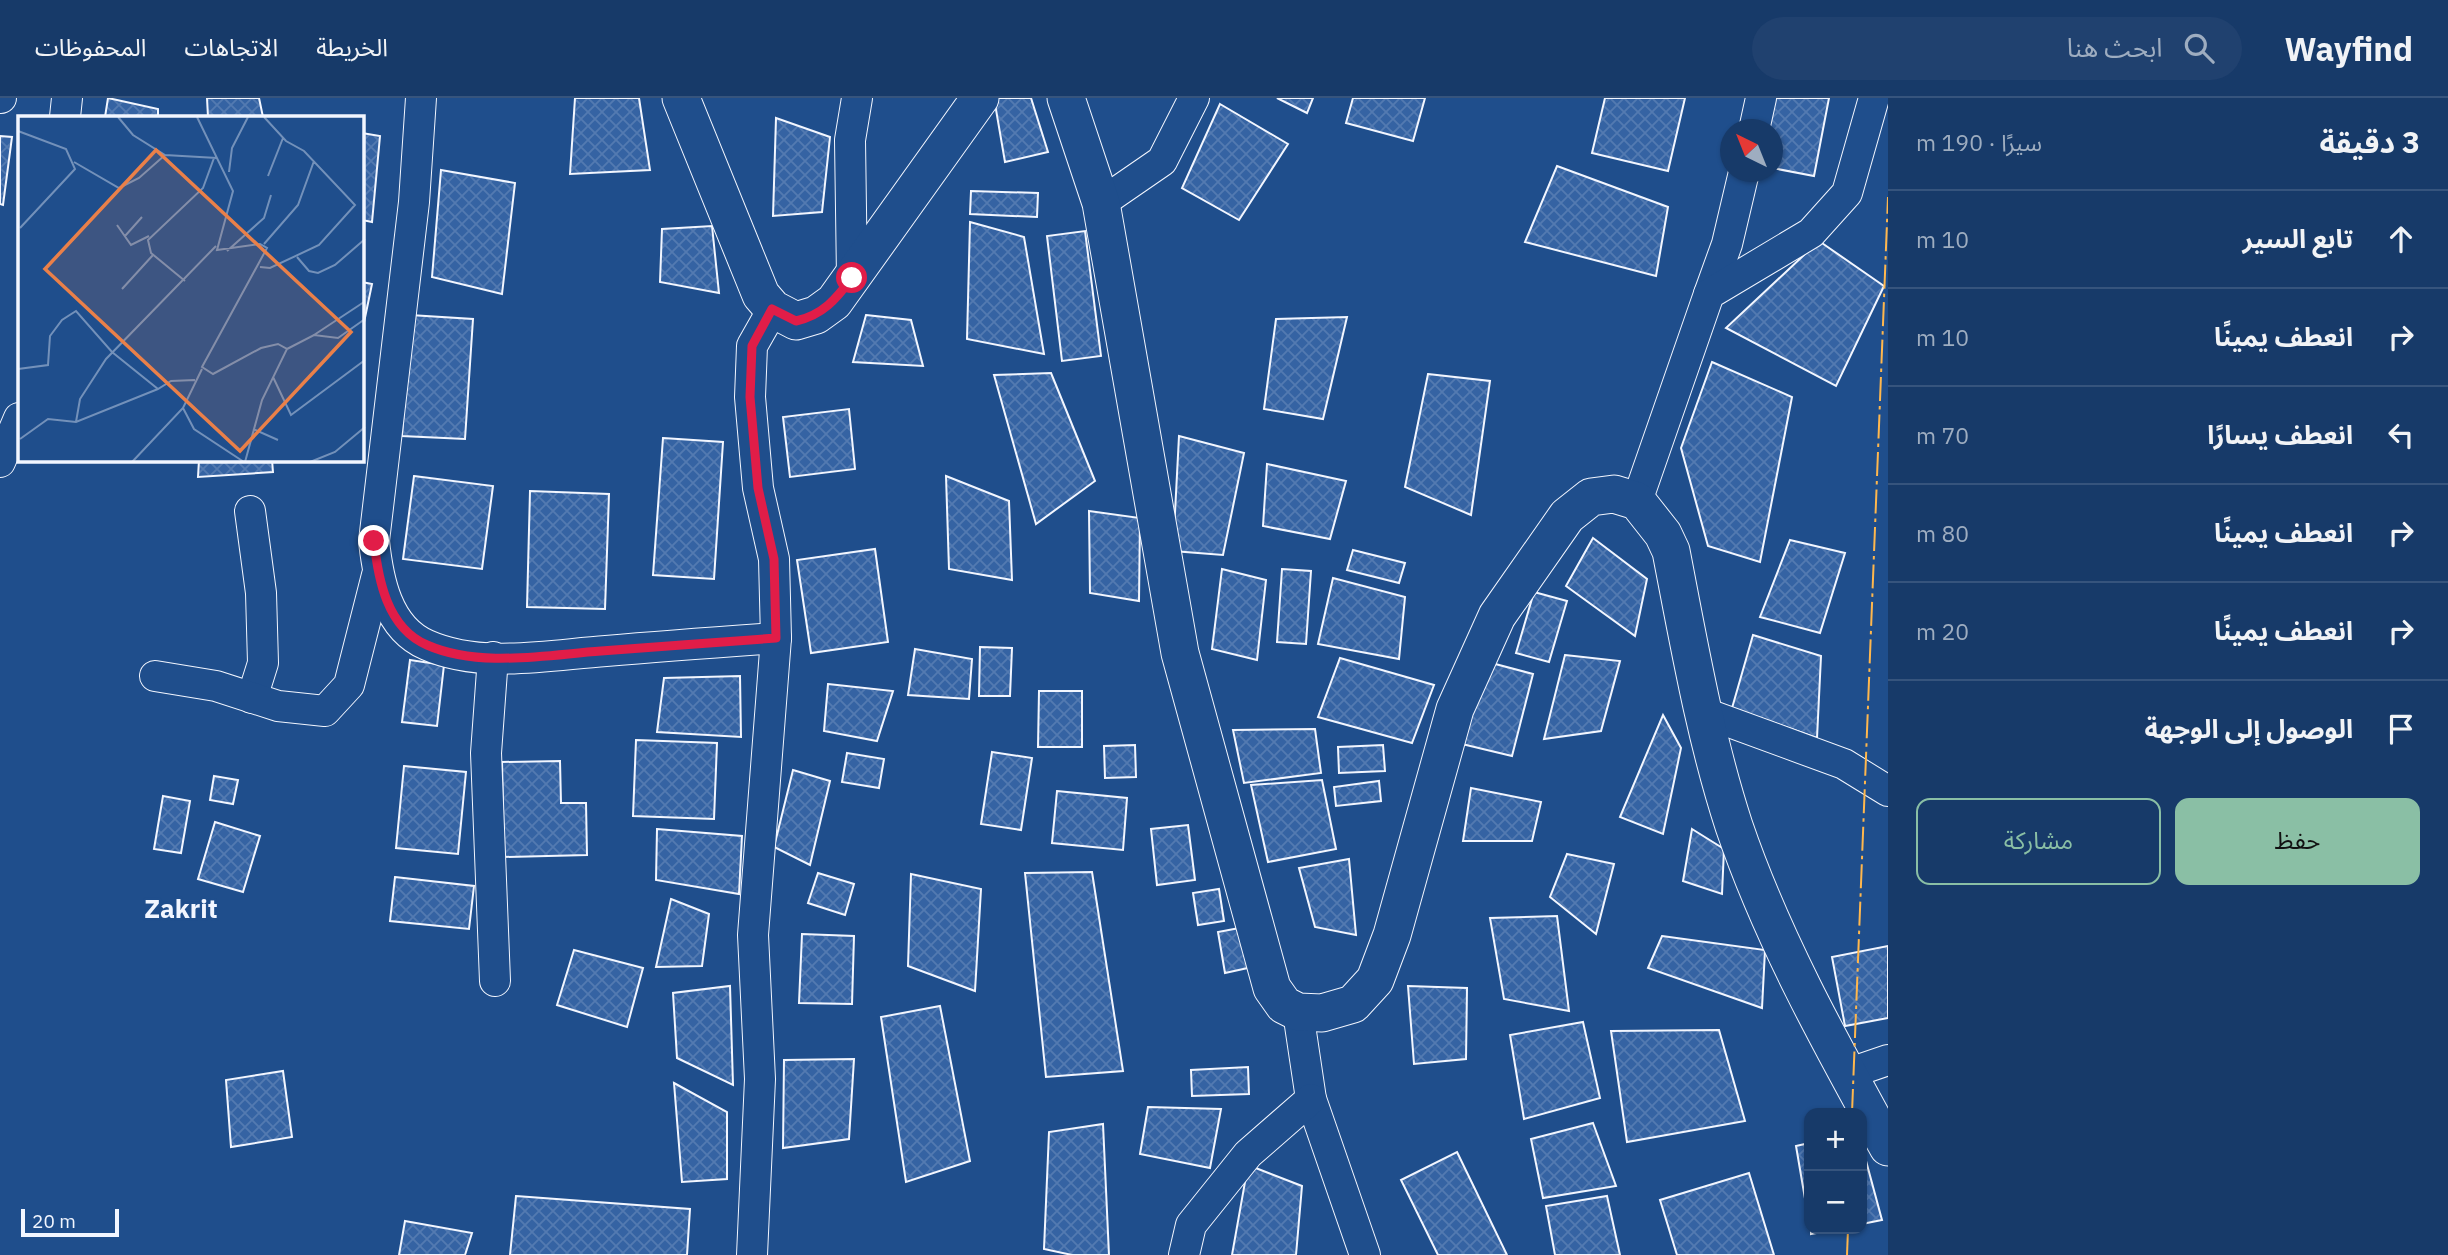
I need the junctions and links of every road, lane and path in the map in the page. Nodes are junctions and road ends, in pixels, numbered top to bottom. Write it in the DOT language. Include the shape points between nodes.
graph roads {
  1 [pos="67,98"];
  2 [pos="421,98"];
  3 [pos="681,98"];
  4 [pos="857,98"];
  5 [pos="980,98"];
  6 [pos="1066,98"];
  7 [pos="1194,98"];
  8 [pos="1761,98"];
  9 [pos="1874,98"];
  10 [pos="65,116"];
  11 [pos="1756,119"];
  12 [pos="1742,182"];
  13 [pos="1101,203"];
  14 [pos="852,278"];
  15 [pos="1709,295"];
  16 [pos="772,309"];
  17 [pos="18,420"];
  18 [pos="0,462"];
  19 [pos="1637,502"];
  20 [pos="250,512"];
  21 [pos="377,575"];
  22 [pos="776,638"];
  23 [pos="493,657"];
  24 [pos="155,676"];
  25 [pos="252,698"];
  26 [pos="1702,712"];
  27 [pos="1888,791"];
  28 [pos="495,981"];
  29 [pos="1298,1012"];
  30 [pos="1888,1060"];
  31 [pos="1847,1074"];
  32 [pos="1311,1099"];
  33 [pos="1888,1147"];
  34 [pos="752,1255"];
  35 [pos="1184,1255"];
  36 [pos="1365,1255"];
  1 -- 10 [label="street"];
  2 -- 21 [label="street" via="414,202 374,541"];
  3 -- 16 [label="street" via="761,295"];
  4 -- 14 [label="street" via="850,140"];
  5 -- 14 [label="street"];
  6 -- 13 [label="street"];
  7 -- 13 [label="street" via="1162,161"];
  8 -- 11 [label="street"];
  9 -- 15 [label="street" via="1847,193 1811,233"];
  12 -- 15 [label="street"];
  13 -- 29 [label="street" via="1180,653 1272,988 1284,1005"];
  14 -- 16 [label="street" via="834,302 808,318 796,321"];
  15 -- 19 [label="street"];
  16 -- 22 [label="street" via="752,346 750,397 758,488 774,559"];
  17 -- 18 [label="street"];
  19 -- 26 [label="street" via="1671,551"];
  19 -- 29 [label="street" via="1614,494 1591,497 1567,516 1497,616 1455,709 1376,980 1353,1004 1322,1013"];
  20 -- 25 [label="street" via="261,593 263,663"];
  21 -- 23 [label="street" via="403,627 425,645 469,657"];
  21 -- 25 [label="street" via="349,685 325,711"];
  22 -- 23 [label="street"];
  22 -- 34 [label="street" via="753,935 760,1079"];
  23 -- 28 [label="street" via="486,790"];
  24 -- 25 [label="street" via="216,686"];
  26 -- 27 [label="street" via="1844,764"];
  26 -- 31 [label="street" via="1756,884"];
  29 -- 32 [label="street"];
  30 -- 31 [label="street"];
  31 -- 33 [label="street"];
  32 -- 35 [label="street" via="1248,1154 1191,1225"];
  32 -- 36 [label="street"];
}
